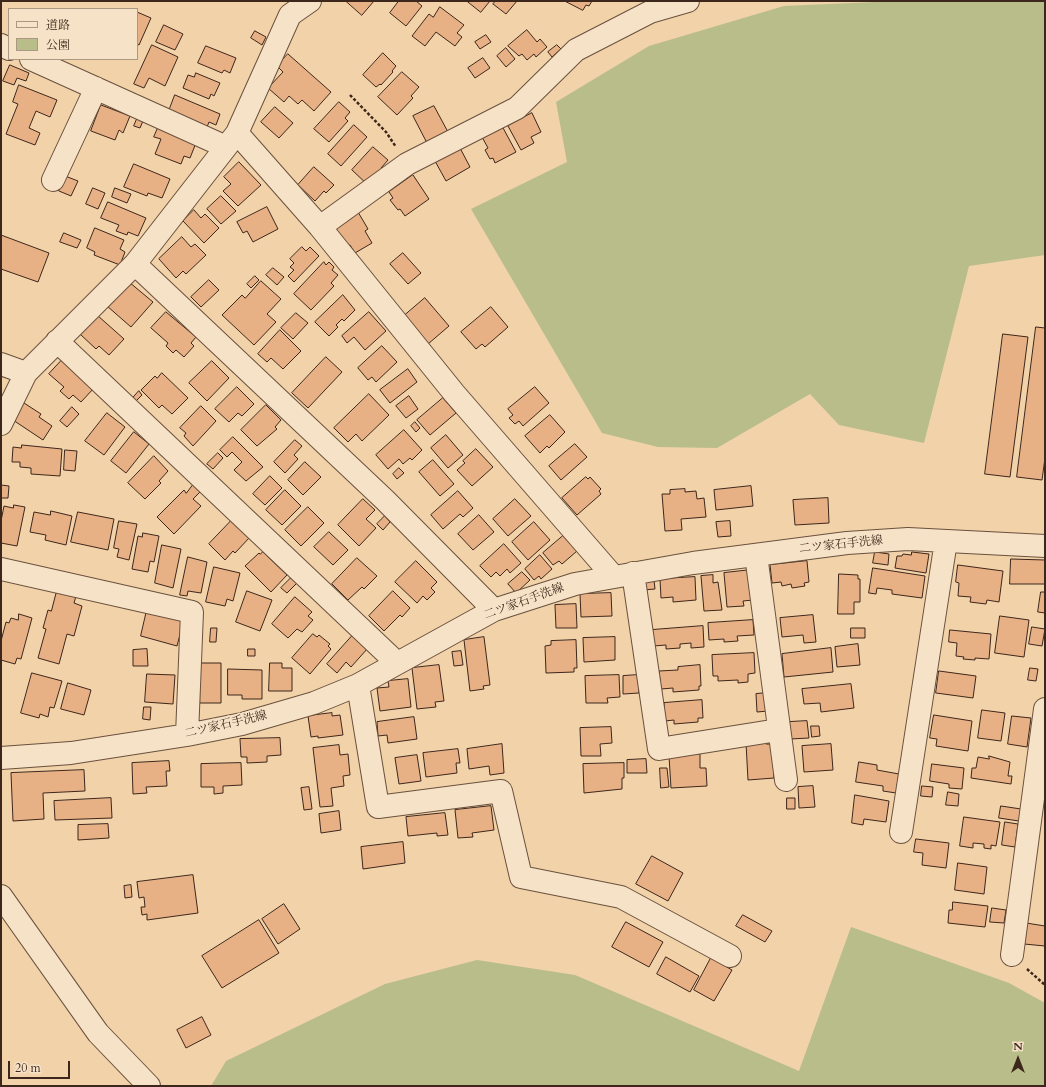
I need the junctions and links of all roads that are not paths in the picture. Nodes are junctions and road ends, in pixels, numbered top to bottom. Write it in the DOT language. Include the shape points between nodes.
graph roads {
  1 [pos="310,1"];
  2 [pos="688,1"];
  3 [pos="289,8"];
  4 [pos="33,60"];
  5 [pos="96,88"];
  6 [pos="232,140"];
  7 [pos="53,180"];
  8 [pos="320,227"];
  9 [pos="135,264"];
  10 [pos="57,341"];
  11 [pos="1,364"];
  12 [pos="26,373"];
  13 [pos="1,424"];
  14 [pos="946,541"];
  15 [pos="1045,546"];
  16 [pos="756,555"];
  17 [pos="1,568"];
  18 [pos="623,574"];
  19 [pos="494,610"];
  20 [pos="397,663"];
  21 [pos="358,685"];
  22 [pos="1045,709"];
  23 [pos="778,730"];
  24 [pos="187,735"];
  25 [pos="1,758"];
  26 [pos="786,780"];
  27 [pos="901,832"];
  28 [pos="1,896"];
  29 [pos="1012,955"];
  30 [pos="730,956"];
  31 [pos="148,1086"];
  1 -- 3 [label="street"];
  2 -- 8 [label="street" via="650,12 576,50 517,108 407,164"];
  3 -- 6 [label="street"];
  4 -- 5 [label="street"];
  5 -- 6 [label="street"];
  5 -- 7 [label="street"];
  6 -- 8 [label="street"];
  6 -- 9 [label="street"];
  8 -- 18 [label="street" via="454,393"];
  9 -- 10 [label="street"];
  9 -- 19 [label="street" via="385,500"];
  10 -- 12 [label="street"];
  10 -- 20 [label="street"];
  11 -- 12 [label="street"];
  12 -- 13 [label="street"];
  14 -- 15 [label="street, 二ツ家石手洗線"];
  14 -- 16 [label="street, 二ツ家石手洗線" via="908,539 847,543"];
  14 -- 27 [label="street"];
  16 -- 18 [label="street, 二ツ家石手洗線"];
  16 -- 23 [label="street"];
  17 -- 24 [label="street" via="192,612"];
  18 -- 19 [label="street, 二ツ家石手洗線" via="575,584"];
  18 -- 23 [label="street" via="659,749"];
  19 -- 20 [label="street, 二ツ家石手洗線"];
  20 -- 21 [label="street, 二ツ家石手洗線"];
  21 -- 24 [label="street, 二ツ家石手洗線" via="306,705 242,724"];
  21 -- 30 [label="street" via="378,807 501,791 521,877 621,897"];
  22 -- 29 [label="street"];
  23 -- 26 [label="street"];
  24 -- 25 [label="street, 二ツ家石手洗線" via="71,753"];
  28 -- 31 [label="street" via="98,1033"];
}
